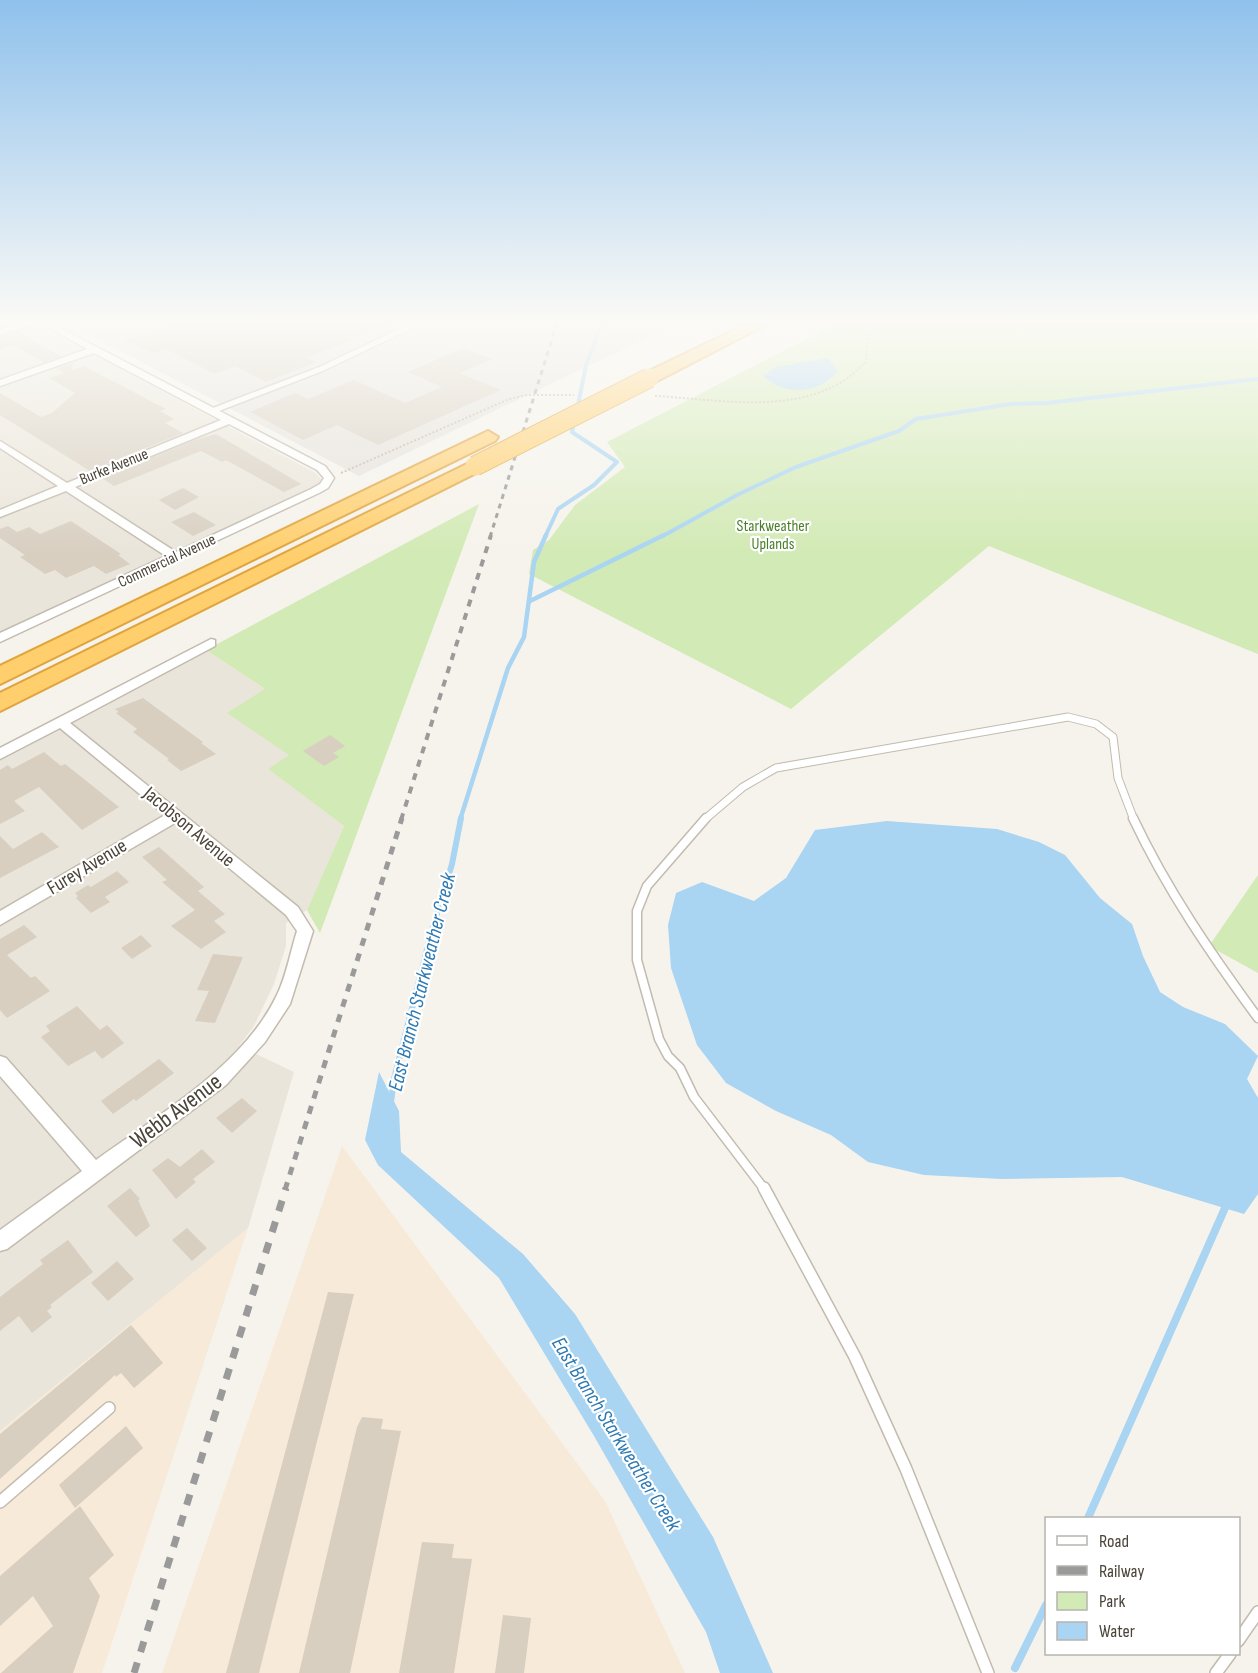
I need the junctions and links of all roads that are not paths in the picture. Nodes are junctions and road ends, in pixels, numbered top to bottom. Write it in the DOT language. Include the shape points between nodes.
graph roads {
  1 [pos="188,398"];
  2 [pos="246,398"];
  3 [pos="624,398"];
  4 [pos="212,411"];
  5 [pos="229,420"];
  6 [pos="494,434"];
  7 [pos="0,444"];
  8 [pos="66,486"];
  9 [pos="0,514"];
  10 [pos="176,557"];
  11 [pos="237,560"];
  12 [pos="181,613"];
  13 [pos="0,638"];
  14 [pos="211,643"];
  15 [pos="0,662"];
  16 [pos="0,676"];
  17 [pos="0,704"];
  18 [pos="0,720"];
  19 [pos="61,722"];
  20 [pos="0,754"];
  21 [pos="175,816"];
  22 [pos="0,919"];
  23 [pos="304,939"];
  24 [pos="1258,1018"];
  25 [pos="0,1063"];
  26 [pos="95,1172"];
  27 [pos="0,1242"];
  28 [pos="109,1408"];
  29 [pos="0,1502"];
  30 [pos="1258,1612"];
  31 [pos="1240,1639"];
  32 [pos="1229,1655"];
  33 [pos="988,1673"];
  34 [pos="1216,1673"];
  1 -- 4 [label="street"];
  2 -- 4 [label="lane"];
  3 -- 12 [label="highway, bridge" via="475,466"];
  4 -- 5 [label="street"];
  5 -- 8 [label="street, Burke Avenue"];
  5 -- 10 [label="street, Commercial Avenue" via="321,468 329,478 315,491"];
  6 -- 11 [label="highway"];
  7 -- 8 [label="street"];
  8 -- 9 [label="street, Burke Avenue"];
  8 -- 10 [label="street"];
  10 -- 13 [label="street, Commercial Avenue"];
  11 -- 15 [label="highway"];
  11 -- 16 [label="highway"];
  12 -- 17 [label="highway"];
  12 -- 18 [label="highway"];
  14 -- 19 [label="street"];
  19 -- 20 [label="street"];
  19 -- 21 [label="street, Jacobson Avenue"];
  21 -- 22 [label="street, Furey Avenue"];
  21 -- 23 [label="street, Jacobson Avenue" via="292,911 304,931"];
  23 -- 26 [label="street, Webb Avenue" via="284,999 259,1037 220,1080"];
  24 -- 33 [label="lane" via="1180,905 1132,816 1117,774 1111,735 1083,719 1068,717 776,768 743,787 699,824 647,886 637,911 638,960 659,1039 694,1096 765,1190 855,1357 906,1469"];
  25 -- 26 [label="street"];
  26 -- 27 [label="street, Webb Avenue"];
  28 -- 29 [label="lane"];
  30 -- 31 [label="lane"];
  32 -- 34 [label="lane"];
}
